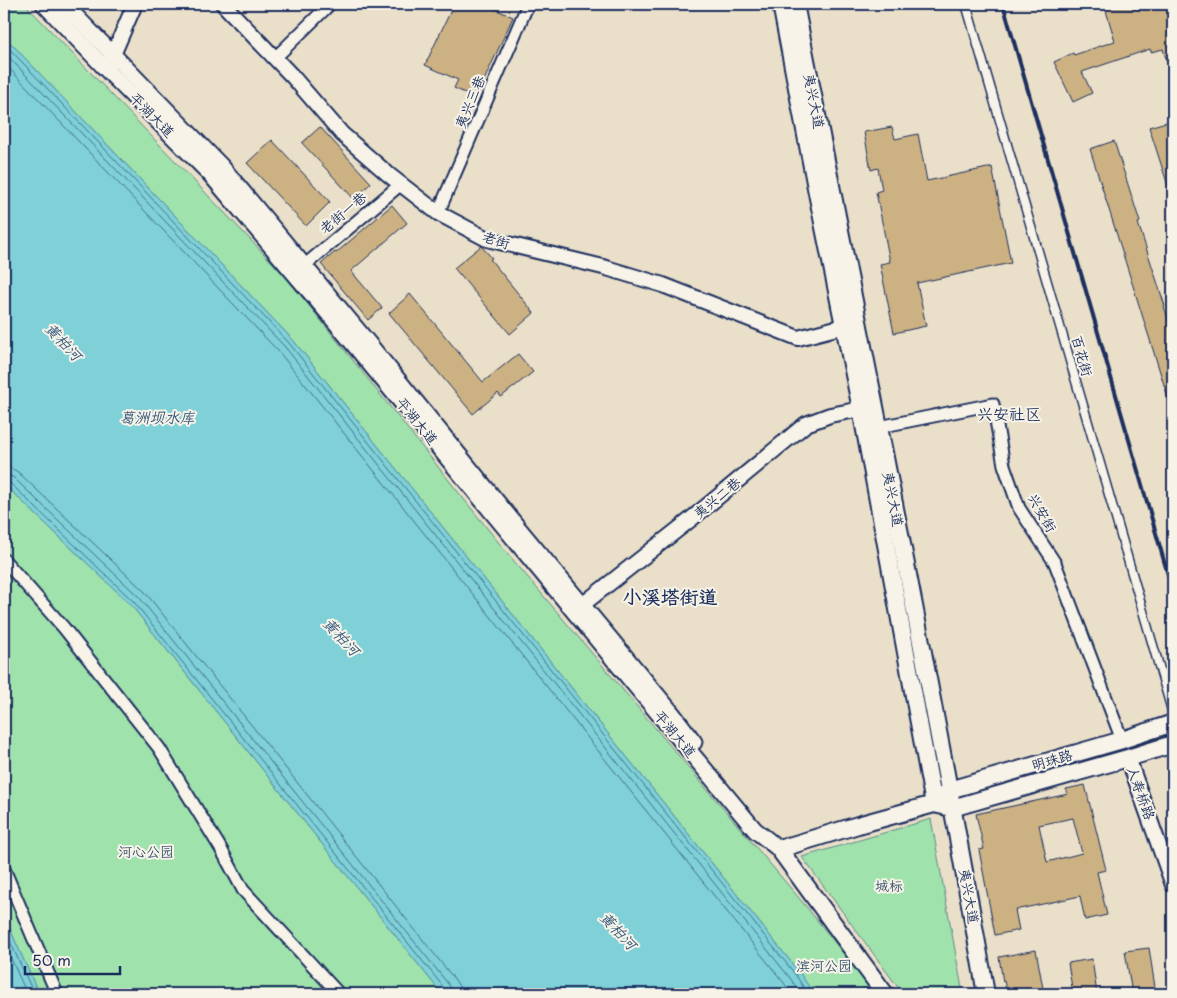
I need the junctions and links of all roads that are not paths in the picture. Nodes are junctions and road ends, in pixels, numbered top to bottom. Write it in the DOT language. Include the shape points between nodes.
graph roads {
  1 [pos="44,4"];
  2 [pos="64,4"];
  3 [pos="136,4"];
  4 [pos="223,4"];
  5 [pos="330,4"];
  6 [pos="528,4"];
  7 [pos="782,4"];
  8 [pos="795,4"];
  9 [pos="966,4"];
  10 [pos="113,55"];
  11 [pos="274,58"];
  12 [pos="106,69"];
  13 [pos="401,184"];
  14 [pos="438,213"];
  15 [pos="304,266"];
  16 [pos="844,326"];
  17 [pos="861,409"];
  18 [pos="879,427"];
  19 [pos="4,560"];
  20 [pos="582,605"];
  21 [pos="1173,714"];
  22 [pos="1173,723"];
  23 [pos="1122,740"];
  24 [pos="1173,744"];
  25 [pos="1128,758"];
  26 [pos="949,790"];
  27 [pos="934,804"];
  28 [pos="952,808"];
  29 [pos="779,849"];
  30 [pos="4,869"];
  31 [pos="1173,885"];
  32 [pos="57,994"];
  33 [pos="339,994"];
  34 [pos="886,994"];
  35 [pos="986,994"];
  1 -- 12 [label="main road, 平湖大道"];
  2 -- 10 [label="main road, 平湖大道"];
  3 -- 10 [label="street"];
  4 -- 11 [label="street, 老街"];
  5 -- 11 [label="street"];
  6 -- 14 [label="street, 夷兴三巷"];
  7 -- 16 [label="main road, 夷兴大道"];
  8 -- 18 [label="main road, 夷兴大道"];
  9 -- 21 [label="street, 百花街"];
  10 -- 12 [label="street"];
  10 -- 15 [label="main road, 平湖大道" via="222,167"];
  11 -- 13 [label="street, 老街" via="342,134"];
  12 -- 29 [label="main road, 平湖大道" via="216,181 756,830"];
  13 -- 14 [label="street, 老街"];
  13 -- 15 [label="street, 老街一巷"];
  14 -- 16 [label="street, 老街" via="487,239 663,285 798,338"];
  15 -- 20 [label="main road, 平湖大道"];
  16 -- 17 [label="main road, 夷兴大道"];
  17 -- 20 [label="street, 夷兴二巷" via="806,424"];
  17 -- 27 [label="main road, 夷兴大道"];
  18 -- 23 [label="street, 兴安街" via="993,404 1004,464 1019,508 1055,564"];
  18 -- 26 [label="main road, 夷兴大道"];
  19 -- 33 [label="street" via="64,628 159,748 221,849 242,890"];
  20 -- 29 [label="main road, 平湖大道"];
  22 -- 23 [label="main road, 明珠路"];
  23 -- 26 [label="main road, 明珠路"];
  24 -- 25 [label="main road, 明珠路"];
  25 -- 28 [label="main road, 明珠路"];
  25 -- 31 [label="street, 人寿桥路"];
  26 -- 27 [label="main road, 明珠路"];
  26 -- 28 [label="main road, 夷兴大道"];
  27 -- 28 [label="main road, 明珠路"];
  27 -- 29 [label="main road, 明珠路"];
  28 -- 35 [label="main road, 夷兴大道"];
  29 -- 34 [label="main road, 平湖大道"];
  30 -- 32 [label="street"];
}
